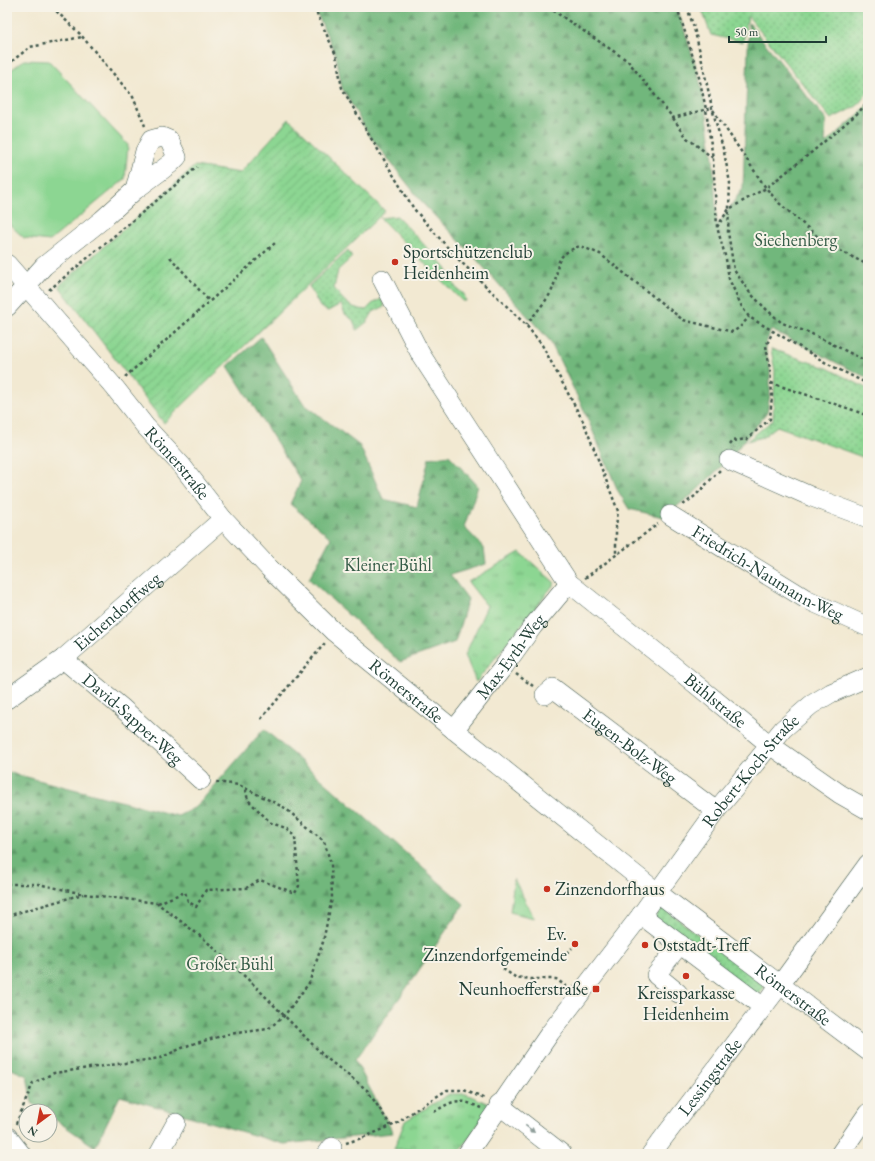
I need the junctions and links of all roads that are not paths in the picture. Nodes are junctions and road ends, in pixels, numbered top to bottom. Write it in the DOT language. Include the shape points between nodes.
graph roads {
  1 [pos="135,190"];
  2 [pos="7,264"];
  3 [pos="382,278"];
  4 [pos="32,292"];
  5 [pos="7,307"];
  6 [pos="729,460"];
  7 [pos="670,515"];
  8 [pos="868,518"];
  9 [pos="223,519"];
  10 [pos="576,580"];
  11 [pos="868,627"];
  12 [pos="63,659"];
  13 [pos="868,677"];
  14 [pos="544,695"];
  15 [pos="7,699"];
  16 [pos="454,730"];
  17 [pos="770,745"];
  18 [pos="201,780"];
  19 [pos="868,810"];
  20 [pos="716,811"];
  21 [pos="868,864"];
  22 [pos="658,893"];
  23 [pos="641,915"];
  24 [pos="680,944"];
  25 [pos="780,985"];
  26 [pos="678,993"];
  27 [pos="764,1007"];
  28 [pos="868,1051"];
  29 [pos="496,1110"];
  30 [pos="868,1113"];
  31 [pos="176,1124"];
  32 [pos="159,1154"];
  33 [pos="466,1154"];
  34 [pos="562,1154"];
  35 [pos="651,1154"];
  36 [pos="840,1154"];
  1 -- 1 [label="street" via="177,157 169,140 162,137 151,140 145,151"];
  1 -- 4 [label="street" via="44,266"];
  2 -- 4 [label="street, Römerstraße"];
  3 -- 10 [label="street" via="421,354"];
  4 -- 5 [label="street"];
  4 -- 9 [label="street, Römerstraße" via="182,466"];
  6 -- 8 [label="street" via="812,497"];
  7 -- 11 [label="street, Friedrich-Naumann-Weg" via="806,599"];
  9 -- 12 [label="street, Eichendorffweg"];
  9 -- 16 [label="street, Römerstraße" via="334,632"];
  10 -- 16 [label="street, Max-Eyth-Weg" via="533,626"];
  10 -- 17 [label="street, Bühlstraße" via="671,664"];
  12 -- 15 [label="street, Eichendorffweg"];
  12 -- 18 [label="street, David-Sapper-Weg" via="121,707"];
  13 -- 17 [label="street, Robert-Koch-Straße" via="811,705 783,729"];
  14 -- 20 [label="street, Eugen-Bolz-Weg" via="553,688"];
  16 -- 22 [label="street, Römerstraße"];
  17 -- 19 [label="street, Bühlstraße" via="840,794"];
  17 -- 20 [label="street, Robert-Koch-Straße"];
  20 -- 22 [label="street, Robert-Koch-Straße"];
  21 -- 25 [label="street, Lessingstraße"];
  22 -- 23 [label="street"];
  22 -- 25 [label="street, Römerstraße"];
  23 -- 24 [label="street, Römerstraße"];
  23 -- 29 [label="street" via="578,995"];
  24 -- 26 [label="street" via="656,975"];
  24 -- 27 [label="street, Römerstraße"];
  25 -- 27 [label="street, Lessingstraße"];
  25 -- 28 [label="street, Römerstraße"];
  27 -- 35 [label="street, Lessingstraße"];
  29 -- 33 [label="street"];
  29 -- 34 [label="street, one-way"];
  30 -- 36 [label="street"];
  31 -- 32 [label="street"];
}
